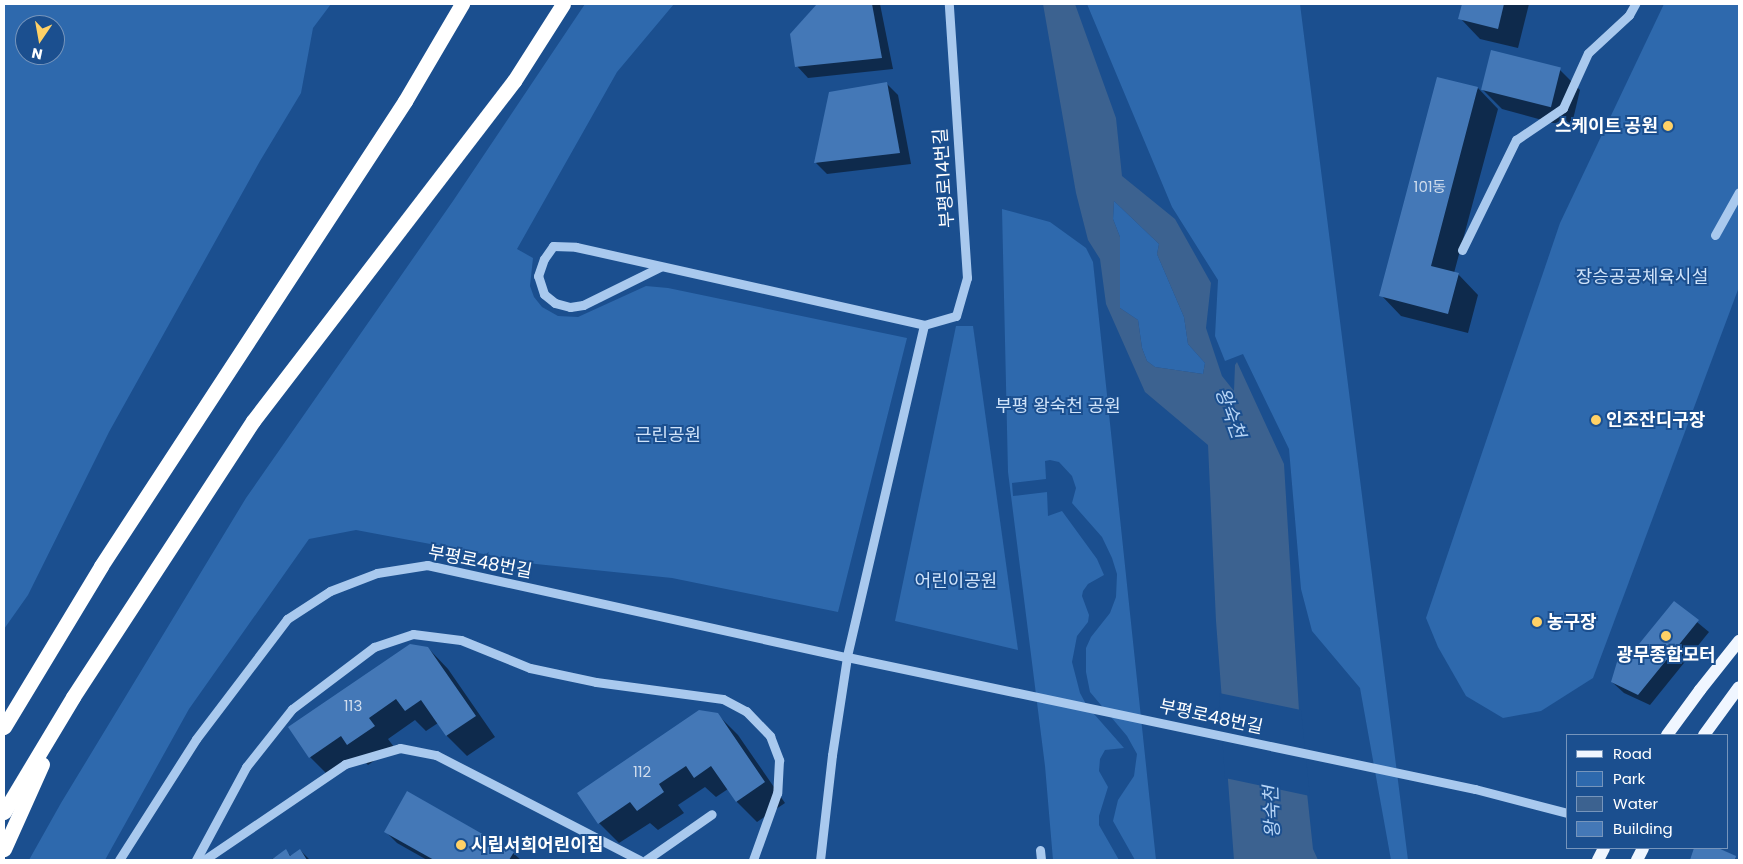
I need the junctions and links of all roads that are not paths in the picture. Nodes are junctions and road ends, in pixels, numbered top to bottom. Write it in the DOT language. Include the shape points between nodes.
graph roads {
  1 [pos="462,4"];
  2 [pos="563,4"];
  3 [pos="950,4"];
  4 [pos="1635,4"];
  5 [pos="1739,192"];
  6 [pos="1715,235"];
  7 [pos="1462,250"];
  8 [pos="660,267"];
  9 [pos="924,325"];
  10 [pos="1739,641"];
  11 [pos="847,657"];
  12 [pos="32,677"];
  13 [pos="1739,687"];
  14 [pos="72,697"];
  15 [pos="4,718"];
  16 [pos="4,727"];
  17 [pos="1668,734"];
  18 [pos="1705,734"];
  19 [pos="4,812"];
  20 [pos="1566,813"];
  21 [pos="712,814"];
  22 [pos="4,849"];
  23 [pos="1642,849"];
  24 [pos="1040,850"];
  25 [pos="119,860"];
  26 [pos="196,860"];
  27 [pos="204,860"];
  28 [pos="639,860"];
  29 [pos="646,860"];
  30 [pos="754,860"];
  31 [pos="820,860"];
  32 [pos="1041,860"];
  33 [pos="1636,860"];
  1 -- 12 [label="highway" via="405,101"];
  2 -- 14 [label="highway" via="514,82 253,421"];
  3 -- 9 [label="street, 부평로14번길" via="967,278 956,316"];
  4 -- 7 [label="street" via="1629,14 1588,53 1563,108 1516,140"];
  5 -- 6 [label="street"];
  8 -- 8 [label="street" via="576,247 553,246 538,276 544,294 555,303 570,307 582,305"];
  8 -- 9 [label="street"];
  9 -- 11 [label="street"];
  10 -- 17 [label="main road"];
  11 -- 20 [label="street, 부평로48번길" via="1476,789"];
  11 -- 25 [label="street, 부평로48번길" via="427,565 377,573 330,591 286,619 196,739"];
  11 -- 31 [label="street"];
  12 -- 15 [label="highway"];
  12 -- 16 [label="highway"];
  13 -- 18 [label="main road"];
  14 -- 19 [label="highway"];
  14 -- 22 [label="highway"];
  21 -- 29 [label="street"];
  23 -- 33 [label="main road"];
  24 -- 32 [label="street"];
  26 -- 30 [label="street" via="246,767 292,709 374,646 413,634 461,640 530,668 605,684 723,700 746,711 770,736 779,760 777,794"];
  27 -- 28 [label="street" via="345,764 400,748 436,755"];
}
